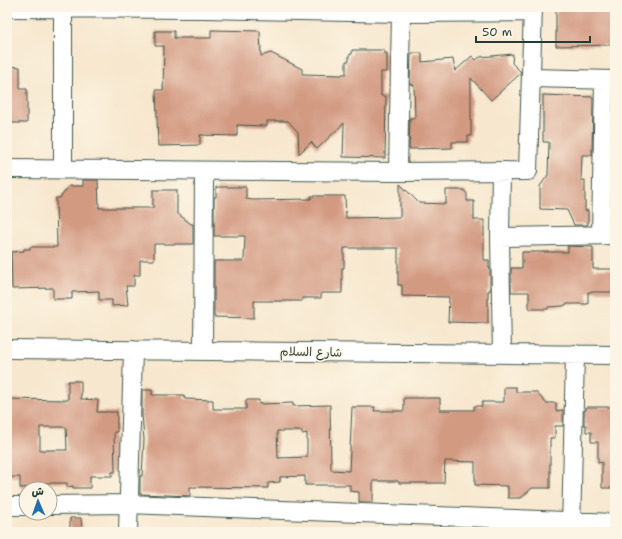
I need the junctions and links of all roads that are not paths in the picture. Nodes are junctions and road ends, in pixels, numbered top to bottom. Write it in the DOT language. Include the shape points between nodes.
graph roads {
  1 [pos="7,8"];
  2 [pos="205,8"];
  3 [pos="63,9"];
  4 [pos="499,9"];
  5 [pos="532,10"];
  6 [pos="401,13"];
  7 [pos="531,78"];
  8 [pos="610,80"];
  9 [pos="7,169"];
  10 [pos="63,169"];
  11 [pos="204,171"];
  12 [pos="398,172"];
  13 [pos="501,172"];
  14 [pos="608,235"];
  15 [pos="500,238"];
  16 [pos="7,349"];
  17 [pos="133,350"];
  18 [pos="203,351"];
  19 [pos="502,354"];
  20 [pos="575,354"];
  21 [pos="615,355"];
  22 [pos="128,504"];
  23 [pos="58,505"];
  24 [pos="7,506"];
  25 [pos="18,506"];
  26 [pos="615,523"];
  27 [pos="572,527"];
  28 [pos="128,532"];
  1 -- 3 [label="street"];
  2 -- 3 [label="street"];
  2 -- 6 [label="street"];
  3 -- 10 [label="street"];
  4 -- 5 [label="street"];
  4 -- 6 [label="street"];
  5 -- 7 [label="street"];
  6 -- 12 [label="street"];
  7 -- 8 [label="street"];
  7 -- 13 [label="street" via="528,171"];
  8 -- 14 [label="street"];
  9 -- 10 [label="street"];
  10 -- 11 [label="street"];
  11 -- 12 [label="street"];
  11 -- 18 [label="street"];
  12 -- 13 [label="street"];
  13 -- 15 [label="street"];
  14 -- 15 [label="street"];
  15 -- 19 [label="street"];
  16 -- 17 [label="street, شارع السلام"];
  17 -- 18 [label="street, شارع السلام"];
  17 -- 22 [label="street"];
  18 -- 19 [label="street, شارع السلام"];
  19 -- 20 [label="street, شارع السلام"];
  20 -- 21 [label="street, شارع السلام"];
  20 -- 27 [label="street"];
  22 -- 23 [label="street"];
  22 -- 27 [label="street"];
  22 -- 28 [label="street"];
  24 -- 25 [label="street"];
  26 -- 27 [label="street"];
}
